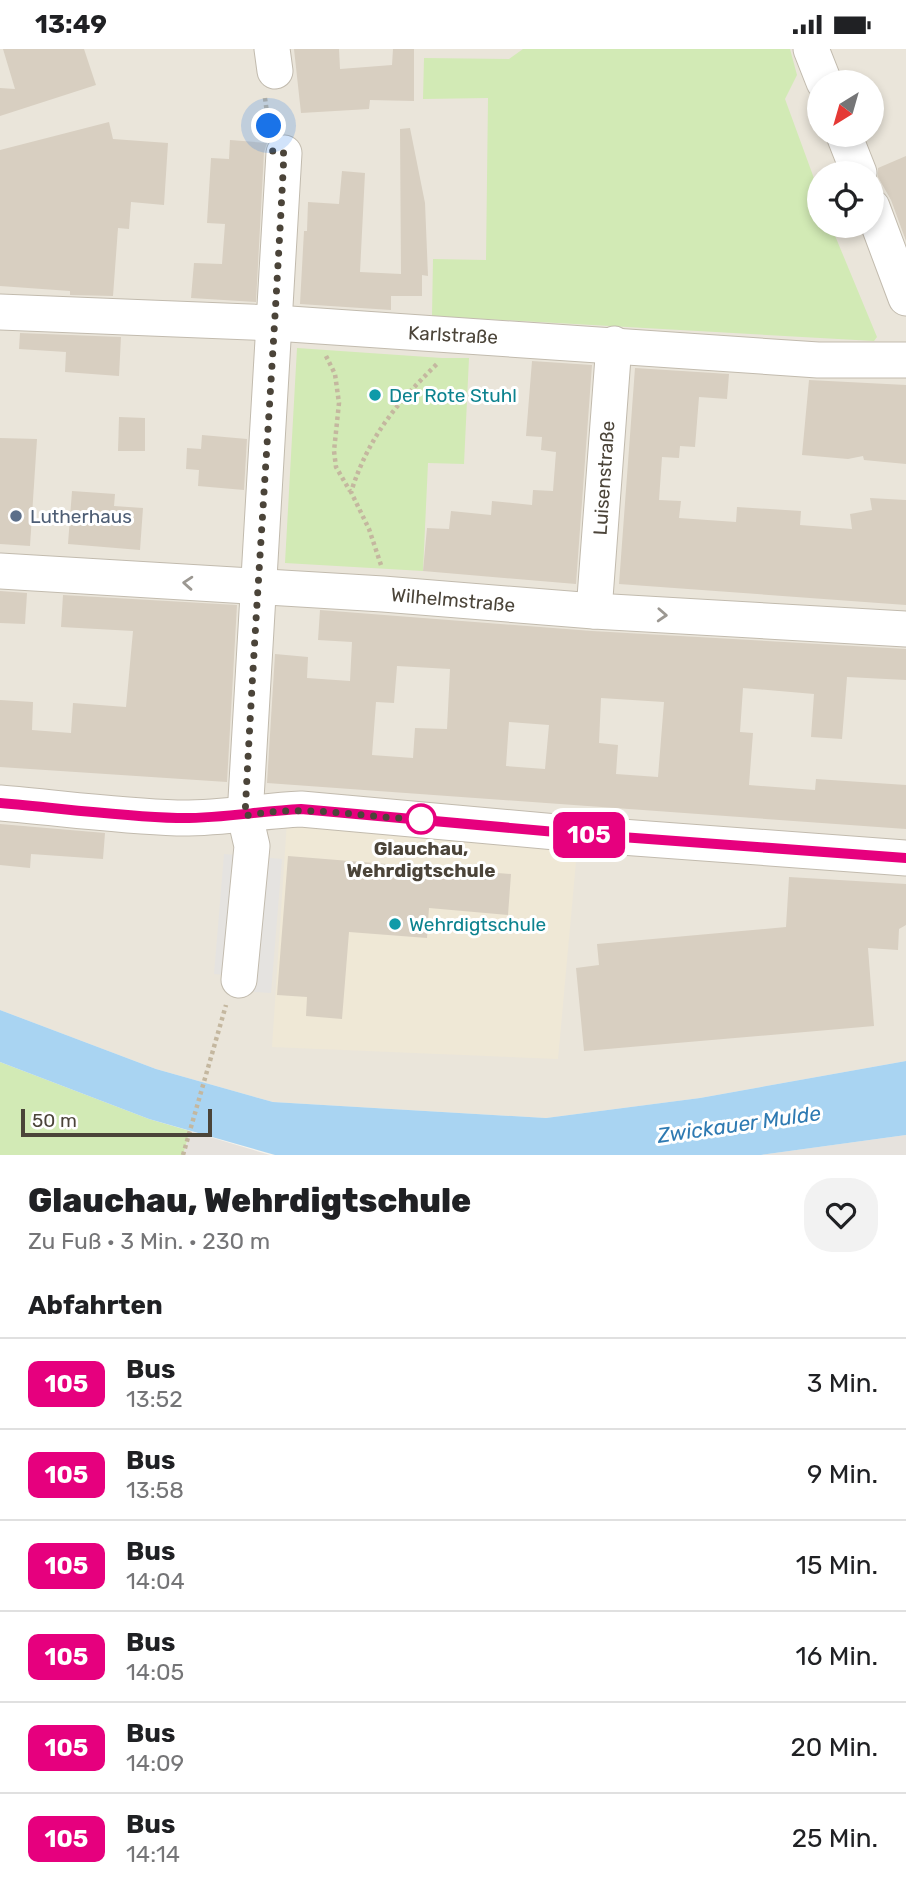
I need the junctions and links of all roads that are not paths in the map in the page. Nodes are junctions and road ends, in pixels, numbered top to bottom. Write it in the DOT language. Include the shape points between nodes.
graph roads {
  1 [pos="811,49"];
  2 [pos="819,70"];
  3 [pos="284,153"];
  4 [pos="884,238"];
  5 [pos="906,298"];
  6 [pos="0,312"];
  7 [pos="275,323"];
  8 [pos="614,344"];
  9 [pos="906,360"];
  10 [pos="0,571"];
  11 [pos="256,587"];
  12 [pos="594,611"];
  13 [pos="906,629"];
  14 [pos="0,803"];
  15 [pos="245,816"];
  16 [pos="906,858"];
  17 [pos="239,980"];
  1 -- 2 [label="street"];
  3 -- 7 [label="street"];
  4 -- 5 [label="street"];
  6 -- 7 [label="street, Karlstraße"];
  7 -- 8 [label="street, Karlstraße"];
  7 -- 11 [label="street"];
  8 -- 9 [label="street, Karlstraße" via="818,360"];
  8 -- 12 [label="street, Luisenstraße"];
  11 -- 10 [label="street, Wilhelmstraße, one-way"];
  11 -- 12 [label="street, Wilhelmstraße"];
  11 -- 15 [label="street"];
  12 -- 13 [label="street, Wilhelmstraße, one-way"];
  14 -- 15 [label="street" via="177,818"];
  15 -- 16 [label="street" via="301,809"];
  15 -- 17 [label="street" via="252,846"];
}
